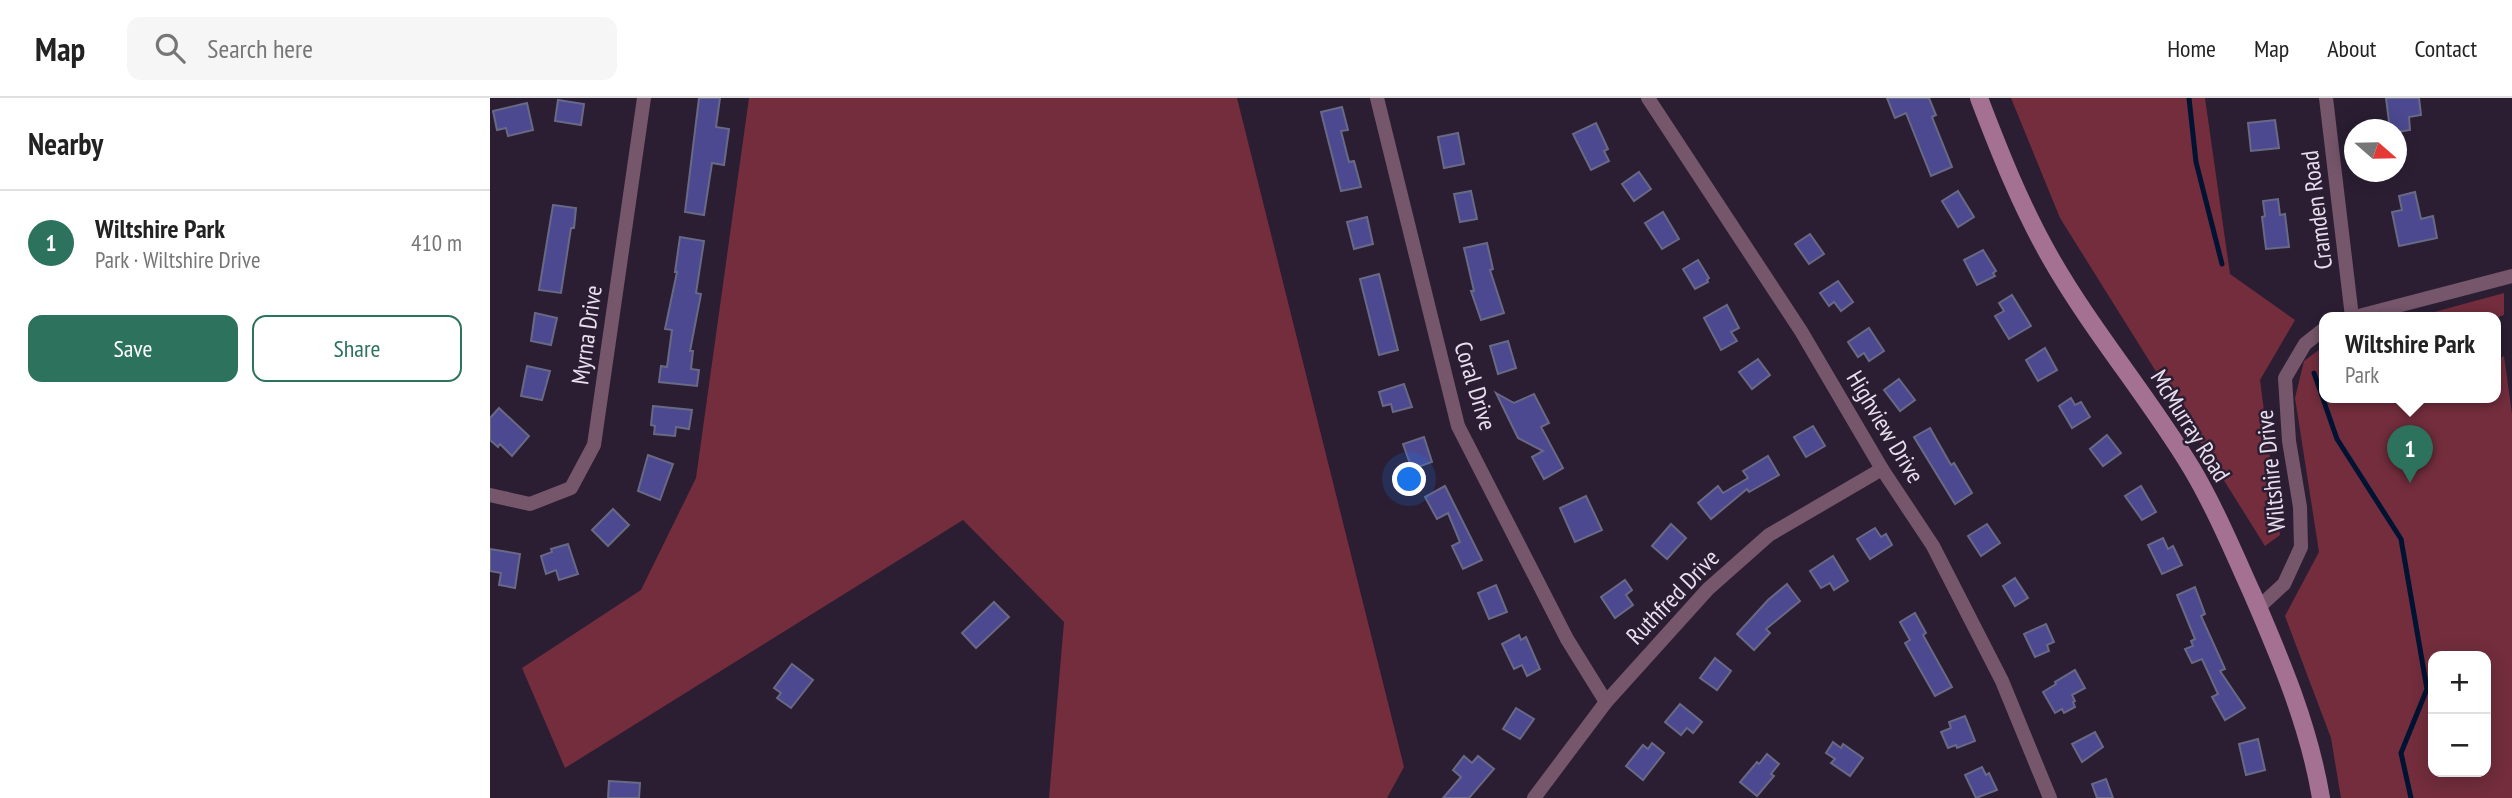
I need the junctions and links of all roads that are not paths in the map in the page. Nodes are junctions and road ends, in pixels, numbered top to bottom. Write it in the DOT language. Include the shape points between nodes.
graph roads {
  1 [pos="644,98"];
  2 [pos="1377,98"];
  3 [pos="1648,98"];
  4 [pos="1979,98"];
  5 [pos="2326,98"];
  6 [pos="2512,276"];
  7 [pos="2352,312"];
  8 [pos="2372,312"];
  9 [pos="2319,333"];
  10 [pos="1882,469"];
  11 [pos="490,495"];
  12 [pos="2258,608"];
  13 [pos="1606,702"];
  14 [pos="1534,798"];
  15 [pos="2050,798"];
  16 [pos="2321,798"];
  1 -- 11 [label="street, Myrna Drive" via="594,445 572,488 530,504"];
  2 -- 13 [label="street, Coral Drive" via="1458,426 1567,639"];
  3 -- 10 [label="street, Highview Drive" via="1801,331"];
  4 -- 12 [label="main road, McMurray Road" via="2027,216 2084,312 2192,470"];
  5 -- 7 [label="street, Cramden Road"];
  6 -- 8 [label="street"];
  9 -- 12 [label="street, Wiltshire Drive" via="2305,344 2286,378 2301,547 2284,584"];
  10 -- 13 [label="street, Ruthfred Drive" via="1769,534 1708,589"];
  10 -- 15 [label="street, Highview Drive" via="1933,546 2002,681"];
  12 -- 16 [label="main road, McMurray Road" via="2302,716"];
  13 -- 14 [label="street, Ruthfred Drive"];
}
